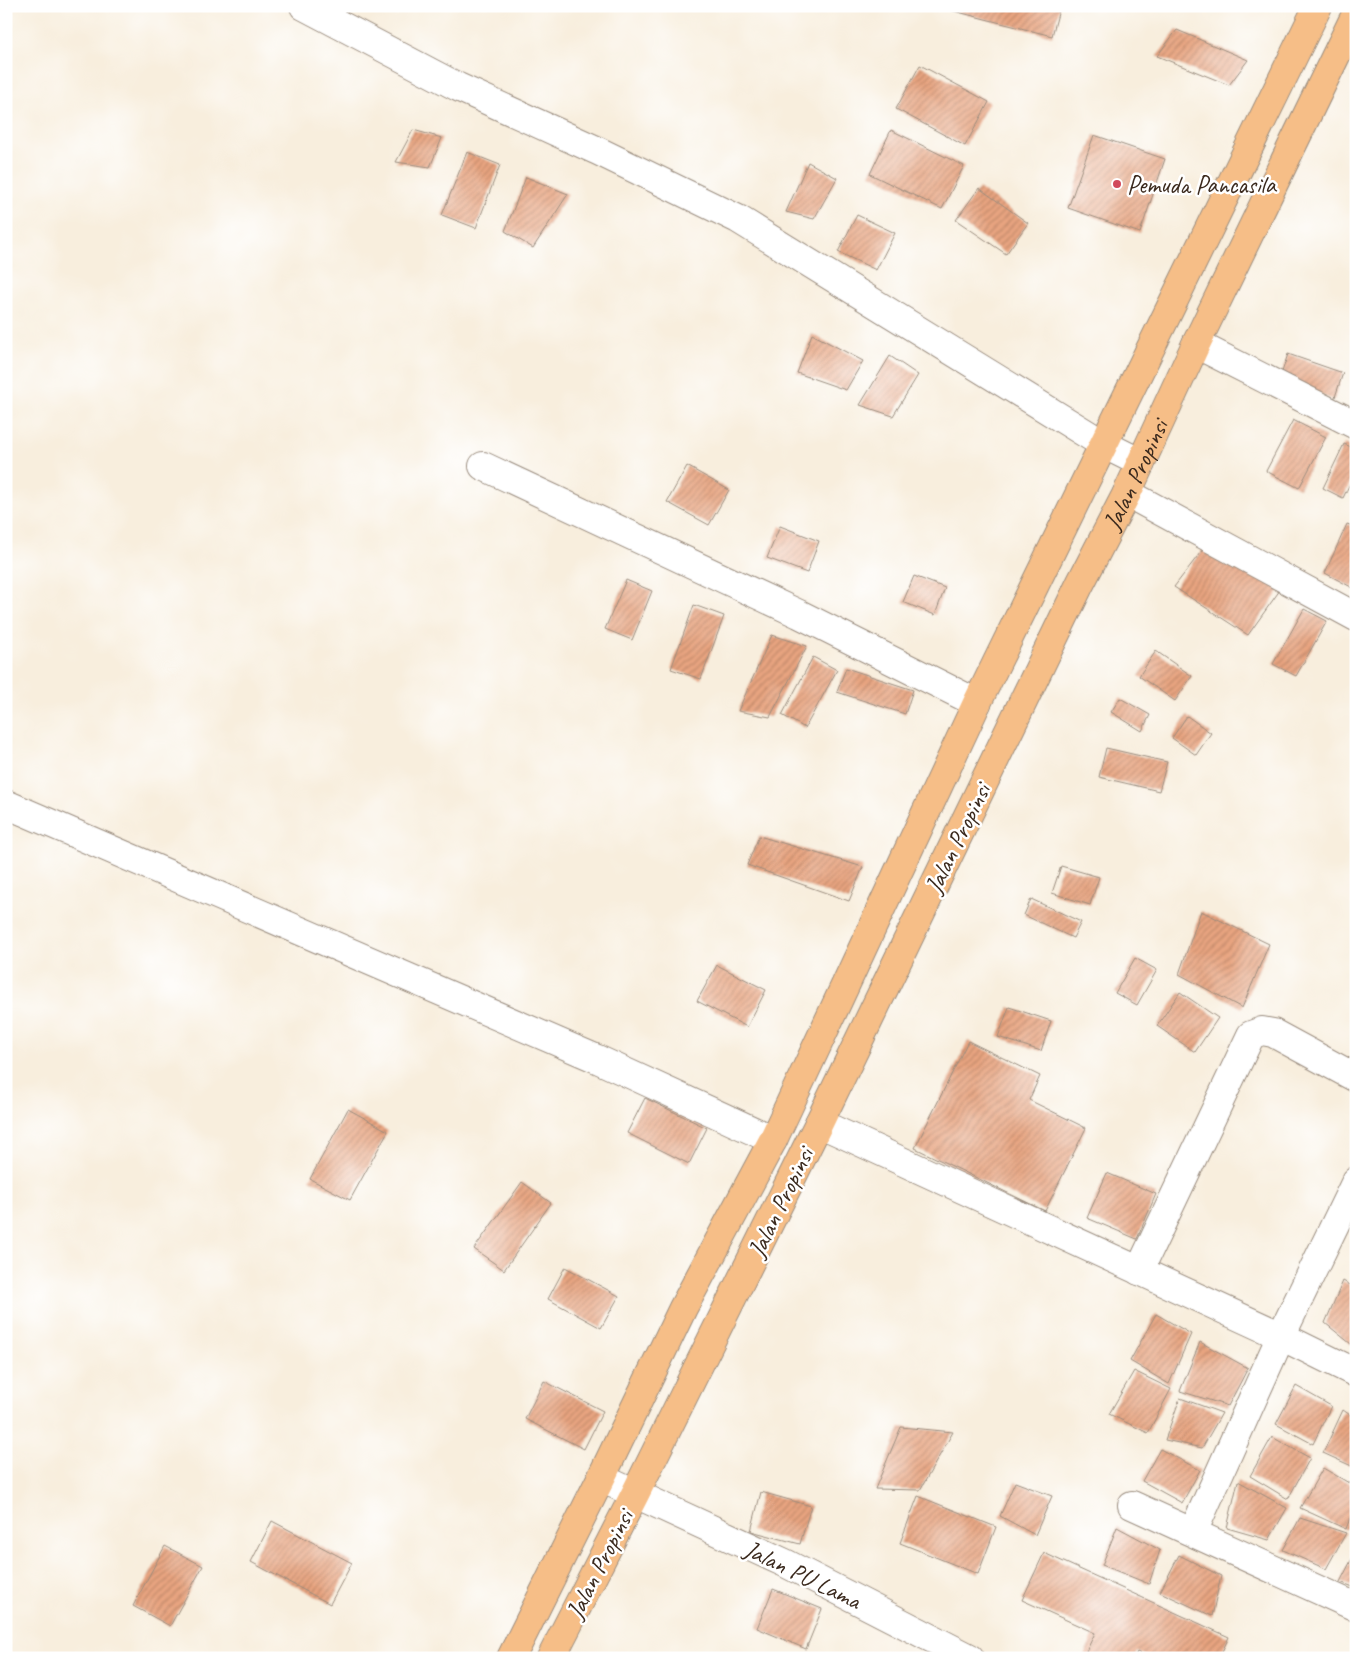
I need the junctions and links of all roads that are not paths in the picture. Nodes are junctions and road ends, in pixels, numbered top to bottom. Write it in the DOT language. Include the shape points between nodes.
graph roads {
  1 [pos="304,6"];
  2 [pos="1318,6"];
  3 [pos="1356,14"];
  4 [pos="1196,344"];
  5 [pos="1356,425"];
  6 [pos="1103,444"];
  7 [pos="1141,463"];
  8 [pos="483,466"];
  9 [pos="1127,493"];
  10 [pos="1356,617"];
  11 [pos="977,703"];
  12 [pos="6,804"];
  13 [pos="1356,1078"];
  14 [pos="819,1123"];
  15 [pos="772,1140"];
  16 [pos="1356,1181"];
  17 [pos="1138,1272"];
  18 [pos="1281,1336"];
  19 [pos="1356,1373"];
  20 [pos="601,1478"];
  21 [pos="635,1494"];
  22 [pos="1132,1506"];
  23 [pos="1194,1532"];
  24 [pos="1356,1607"];
  25 [pos="511,1658"];
  26 [pos="552,1658"];
  27 [pos="970,1658"];
  1 -- 6 [label="street" via="458,87 738,219"];
  2 -- 6 [label="highway"];
  3 -- 4 [label="highway, Jalan Propinsi"];
  4 -- 5 [label="street"];
  4 -- 7 [label="highway, Jalan Propinsi"];
  6 -- 7 [label="street"];
  6 -- 11 [label="highway"];
  7 -- 9 [label="highway, Jalan Propinsi"];
  8 -- 11 [label="street" via="799,614"];
  9 -- 10 [label="street"];
  9 -- 14 [label="highway, Jalan Propinsi"];
  11 -- 15 [label="highway"];
  12 -- 15 [label="street" via="595,1058"];
  13 -- 17 [label="street" via="1274,1033 1262,1031 1251,1035"];
  14 -- 17 [label="street"];
  14 -- 21 [label="highway, Jalan Propinsi"];
  15 -- 20 [label="highway" via="682,1308"];
  16 -- 18 [label="street"];
  17 -- 18 [label="street"];
  18 -- 19 [label="street"];
  18 -- 23 [label="street"];
  20 -- 21 [label="street, Jalan PU Lama"];
  20 -- 25 [label="highway"];
  21 -- 26 [label="highway, Jalan Propinsi"];
  21 -- 27 [label="street, Jalan PU Lama" via="785,1563"];
  22 -- 23 [label="street"];
  23 -- 24 [label="street"];
}
